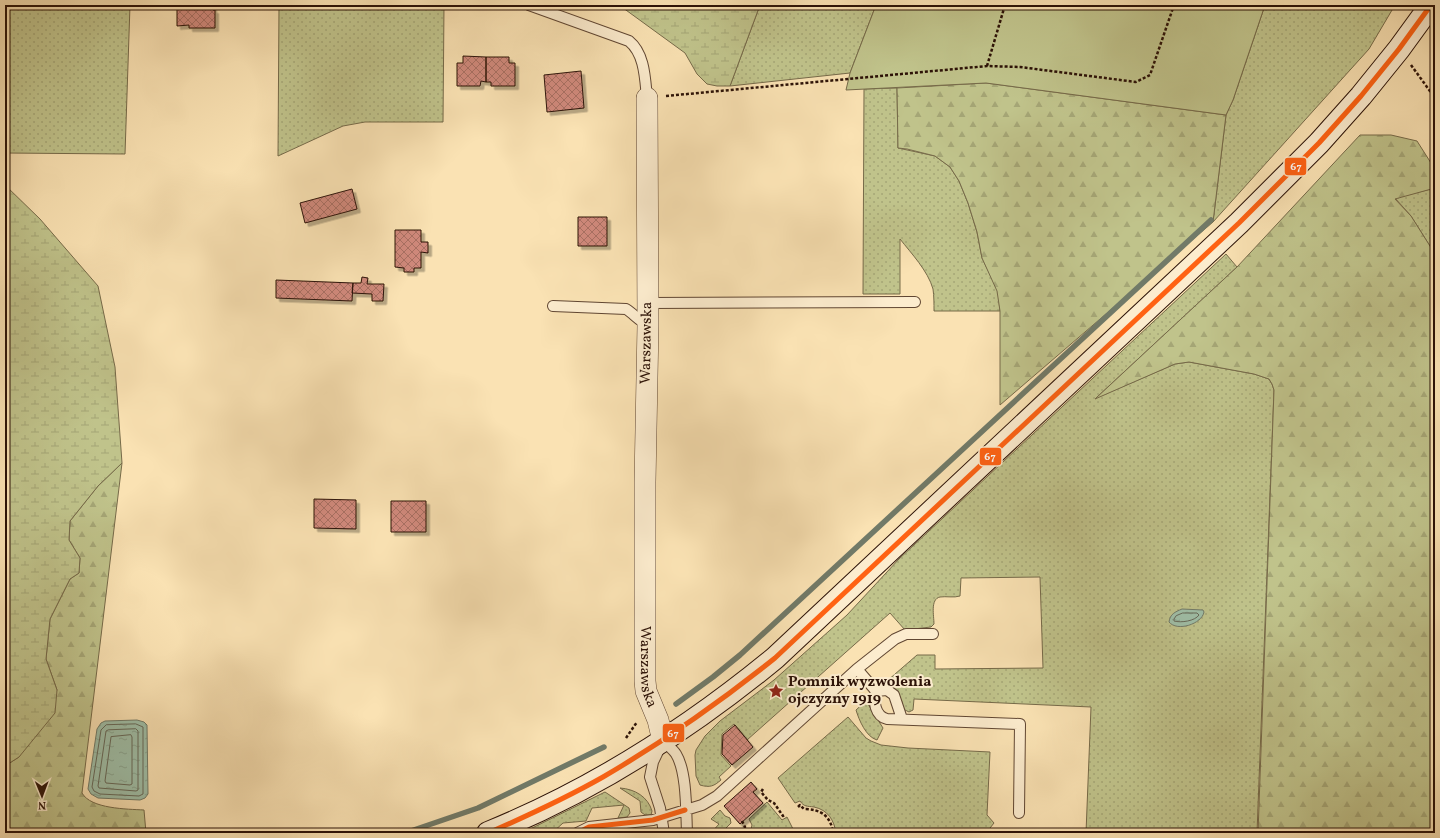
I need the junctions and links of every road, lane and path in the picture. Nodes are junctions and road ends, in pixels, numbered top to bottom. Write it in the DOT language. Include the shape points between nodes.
graph roads {
  1 [pos="530,5"];
  2 [pos="1005,5"];
  3 [pos="1174,5"];
  4 [pos="1431,5"];
  5 [pos="1399,49"];
  6 [pos="987,66"];
  7 [pos="647,98"];
  8 [pos="1435,98"];
  9 [pos="915,302"];
  10 [pos="648,303"];
  11 [pos="553,306"];
  12 [pos="648,325"];
  13 [pos="933,634"];
  14 [pos="857,669"];
  15 [pos="876,691"];
  16 [pos="648,696"];
  17 [pos="902,719"];
  18 [pos="625,740"];
  19 [pos="663,741"];
  20 [pos="763,789"];
  21 [pos="798,807"];
  22 [pos="686,810"];
  23 [pos="1019,813"];
  24 [pos="785,815"];
  25 [pos="662,817"];
  26 [pos="742,821"];
  27 [pos="488,833"];
  28 [pos="577,833"];
  29 [pos="664,833"];
  30 [pos="687,833"];
  31 [pos="743,833"];
  32 [pos="833,833"];
  1 -- 7 [label="lane, Warszawska" via="629,41 639,51"];
  2 -- 6 [label="path"];
  3 -- 6 [label="path" via="1150,75 1136,82 1020,67"];
  4 -- 5 [label="main road"];
  5 -- 8 [label="path"];
  5 -- 19 [label="main road" via="1320,143 1239,223 820,617 747,681"];
  6 -- 7 [label="path"];
  7 -- 10 [label="street, Warszawska"];
  9 -- 10 [label="lane"];
  10 -- 12 [label="street, Warszawska"];
  11 -- 12 [label="lane" via="626,309"];
  12 -- 16 [label="street, Warszawska" via="645,681"];
  13 -- 14 [label="lane" via="906,634 895,639"];
  14 -- 15 [label="lane"];
  14 -- 22 [label="lane" via="717,796 702,805"];
  15 -- 17 [label="lane" via="887,690 894,695"];
  15 -- 17 [label="lane" via="874,702 879,715 889,720"];
  16 -- 18 [label="path" via="638,721"];
  16 -- 19 [label="street, Warszawska"];
  17 -- 23 [label="lane" via="1020,724"];
  19 -- 22 [label="lane" via="676,753 679,761"];
  19 -- 25 [label="lane" via="653,762 650,777"];
  19 -- 27 [label="main road" via="606,775"];
  20 -- 24 [label="path" via="761,792 774,803 783,816"];
  21 -- 32 [label="path" via="823,813 830,821"];
  22 -- 25 [label="lane"];
  22 -- 30 [label="lane"];
  25 -- 28 [label="lane" via="589,827"];
  25 -- 29 [label="lane"];
  26 -- 31 [label="path" via="745,827"];
}
